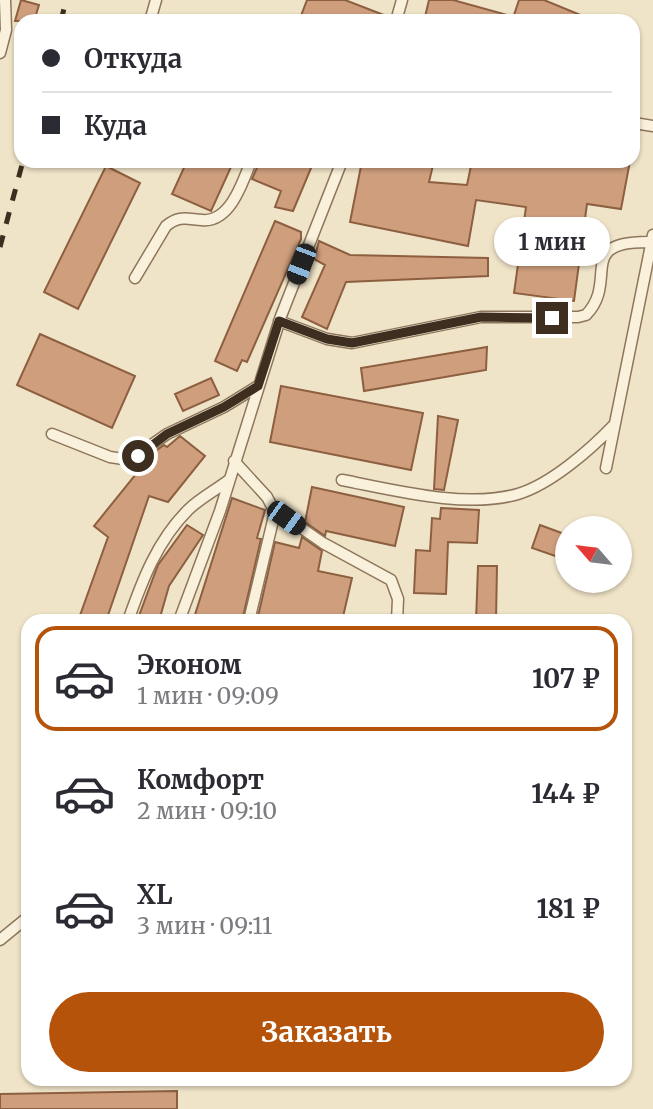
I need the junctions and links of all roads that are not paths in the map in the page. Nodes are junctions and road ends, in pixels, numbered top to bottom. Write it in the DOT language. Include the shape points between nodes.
graph roads {
  1 [pos="5,0"];
  2 [pos="0,53"];
  3 [pos="248,168"];
  4 [pos="339,168"];
  5 [pos="653,235"];
  6 [pos="652,242"];
  7 [pos="135,278"];
  8 [pos="279,321"];
  9 [pos="258,386"];
  10 [pos="614,425"];
  11 [pos="52,434"];
  12 [pos="234,461"];
  13 [pos="606,468"];
  14 [pos="229,480"];
  15 [pos="342,480"];
  16 [pos="274,509"];
  17 [pos="131,614"];
  18 [pos="182,614"];
  19 [pos="250,614"];
  20 [pos="397,614"];
  21 [pos="21,923"];
  22 [pos="0,940"];
  1 -- 2 [label="lane" via="6,30"];
  3 -- 7 [label="lane" via="223,213 206,221 186,217 166,226"];
  4 -- 8 [label="lane"];
  5 -- 6 [label="lane"];
  6 -- 8 [label="lane" via="621,243 608,251 595,301 586,315 578,317 481,317 352,343"];
  6 -- 10 [label="lane"];
  8 -- 9 [label="lane"];
  9 -- 11 [label="lane" via="167,434 130,460"];
  9 -- 12 [label="lane"];
  10 -- 13 [label="lane"];
  10 -- 15 [label="lane" via="575,460 516,494 436,498"];
  12 -- 14 [label="lane"];
  12 -- 16 [label="lane"];
  14 -- 17 [label="lane" via="188,510 163,542"];
  14 -- 18 [label="lane"];
  16 -- 19 [label="lane"];
  16 -- 20 [label="lane" via="323,543 391,580"];
  21 -- 22 [label="lane"];
}
